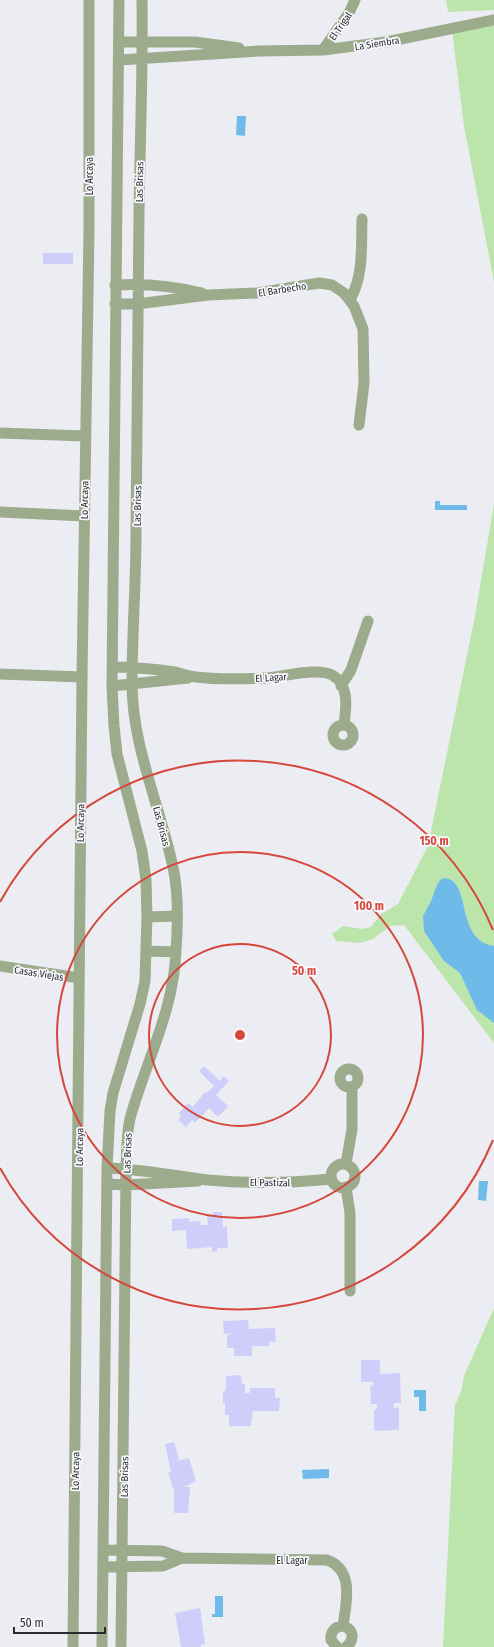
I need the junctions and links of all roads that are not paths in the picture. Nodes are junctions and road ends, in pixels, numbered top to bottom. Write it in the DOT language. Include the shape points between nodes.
graph roads {
  1 [pos="89,0"];
  2 [pos="119,0"];
  3 [pos="142,0"];
  4 [pos="356,0"];
  5 [pos="494,20"];
  6 [pos="142,41"];
  7 [pos="119,42"];
  8 [pos="323,50"];
  9 [pos="259,51"];
  10 [pos="141,59"];
  11 [pos="119,60"];
  12 [pos="362,219"];
  13 [pos="137,284"];
  14 [pos="114,285"];
  15 [pos="208,295"];
  16 [pos="350,300"];
  17 [pos="114,304"];
  18 [pos="137,304"];
  19 [pos="359,425"];
  20 [pos="0,433"];
  21 [pos="85,436"];
  22 [pos="0,512"];
  23 [pos="84,516"];
  24 [pos="368,620"];
  25 [pos="112,667"];
  26 [pos="133,668"];
  27 [pos="0,674"];
  28 [pos="195,677"];
  29 [pos="82,678"];
  30 [pos="132,684"];
  31 [pos="112,686"];
  32 [pos="342,686"];
  33 [pos="344,725"];
  34 [pos="177,916"];
  35 [pos="148,917"];
  36 [pos="147,951"];
  37 [pos="176,952"];
  38 [pos="0,966"];
  39 [pos="79,978"];
  40 [pos="352,1087"];
  41 [pos="346,1164"];
  42 [pos="108,1168"];
  43 [pos="126,1168"];
  44 [pos="331,1179"];
  45 [pos="208,1180"];
  46 [pos="108,1184"];
  47 [pos="126,1185"];
  48 [pos="346,1187"];
  49 [pos="350,1292"];
  50 [pos="103,1550"];
  51 [pos="123,1550"];
  52 [pos="182,1558"];
  53 [pos="123,1566"];
  54 [pos="103,1567"];
  55 [pos="343,1626"];
  56 [pos="73,1647"];
  57 [pos="102,1647"];
  58 [pos="121,1647"];
  59 [pos="337,1647"];
  60 [pos="346,1647"];
  1 -- 21 [label="street, Lo Arcaya" via="89,222"];
  2 -- 7 [label="street, Las Brisas"];
  3 -- 6 [label="street, Las Brisas"];
  4 -- 8 [label="street, El Trigal" via="350,13"];
  5 -- 8 [label="street, La Siembra" via="386,42"];
  6 -- 7 [label="street, La Siembra"];
  6 -- 9 [label="street, La Siembra" via="194,42"];
  6 -- 10 [label="street, Las Brisas"];
  7 -- 11 [label="street, Las Brisas"];
  8 -- 9 [label="street, La Siembra"];
  9 -- 10 [label="street, La Siembra"];
  10 -- 11 [label="street, La Siembra"];
  10 -- 13 [label="street, Las Brisas"];
  11 -- 14 [label="street, Las Brisas"];
  12 -- 16 [label="street" via="360,273"];
  13 -- 14 [label="street, El Barbecho"];
  13 -- 15 [label="street, El Barbecho" via="182,288"];
  13 -- 18 [label="street, Las Brisas"];
  14 -- 17 [label="street, Las Brisas"];
  15 -- 16 [label="street, El Barbecho" via="258,293 325,283 338,288"];
  15 -- 18 [label="street, El Barbecho"];
  16 -- 19 [label="street, El Barbecho" via="363,329 364,383"];
  17 -- 18 [label="street, El Barbecho"];
  17 -- 25 [label="street, Las Brisas"];
  18 -- 26 [label="street, Las Brisas"];
  20 -- 21 [label="street"];
  21 -- 23 [label="street, Lo Arcaya"];
  22 -- 23 [label="street"];
  23 -- 29 [label="street, Lo Arcaya"];
  24 -- 32 [label="street" via="351,670"];
  25 -- 26 [label="street"];
  25 -- 31 [label="street, Las Brisas"];
  26 -- 28 [label="street" via="175,672"];
  26 -- 30 [label="street, Las Brisas"];
  27 -- 29 [label="street"];
  28 -- 30 [label="street"];
  28 -- 32 [label="street, El Lagar" via="255,678 318,672 333,676"];
  29 -- 39 [label="street, Lo Arcaya"];
  30 -- 31 [label="street"];
  30 -- 34 [label="street, Las Brisas" via="141,752 174,870"];
  31 -- 35 [label="street, Las Brisas" via="117,754 142,851"];
  32 -- 33 [label="street" via="346,700"];
  34 -- 35 [label="street"];
  34 -- 37 [label="street, Las Brisas"];
  35 -- 36 [label="street, Las Brisas"];
  36 -- 37 [label="street"];
  36 -- 42 [label="street, Las Brisas" via="140,1004 112,1099"];
  37 -- 43 [label="street, Las Brisas" via="173,982 164,1022 130,1118"];
  38 -- 39 [label="street, Casas Viejas"];
  39 -- 56 [label="street, Lo Arcaya"];
  40 -- 41 [label="street" via="352,1129"];
  41 -- 44 [label="street" via="335,1166 331,1172"];
  41 -- 48 [label="street" via="352,1168 355,1176 352,1183"];
  42 -- 43 [label="street"];
  42 -- 46 [label="street, Las Brisas"];
  43 -- 45 [label="street"];
  43 -- 47 [label="street, Las Brisas"];
  44 -- 45 [label="street, El Pastizal" via="298,1183"];
  44 -- 48 [label="street" via="335,1186"];
  45 -- 47 [label="street"];
  46 -- 47 [label="street"];
  46 -- 50 [label="street, Las Brisas"];
  47 -- 51 [label="street, Las Brisas"];
  48 -- 49 [label="street" via="350,1213"];
  50 -- 51 [label="street"];
  50 -- 54 [label="street, Las Brisas"];
  51 -- 52 [label="street" via="162,1551"];
  51 -- 53 [label="street, Las Brisas"];
  52 -- 53 [label="street" via="163,1566"];
  52 -- 55 [label="street, El Lagar" via="330,1561 341,1570 346,1580 348,1592"];
  53 -- 54 [label="street"];
  53 -- 58 [label="street, Las Brisas"];
  54 -- 57 [label="street, Las Brisas"];
  55 -- 59 [label="street" via="335,1628 331,1633 331,1640"];
  55 -- 60 [label="street" via="349,1629 352,1635 351,1642"];
}
